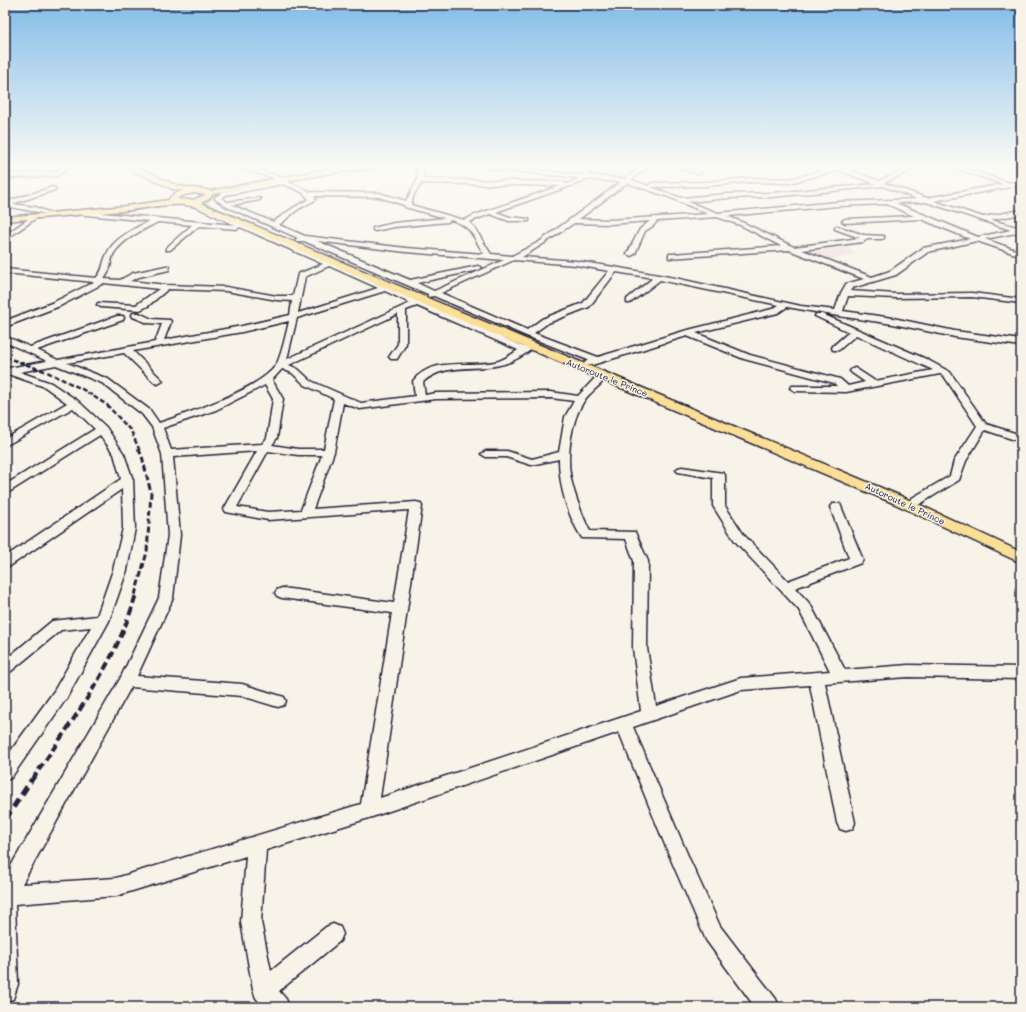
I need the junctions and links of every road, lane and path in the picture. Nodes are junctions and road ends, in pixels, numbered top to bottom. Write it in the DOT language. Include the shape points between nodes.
graph roads {
  1 [pos="44,213"];
  2 [pos="75,213"];
  3 [pos="80,213"];
  4 [pos="220,213"];
  5 [pos="222,213"];
  6 [pos="232,213"];
  7 [pos="238,213"];
  8 [pos="290,213"];
  9 [pos="431,213"];
  10 [pos="488,213"];
  11 [pos="494,213"];
  12 [pos="583,213"];
  13 [pos="714,213"];
  14 [pos="740,213"];
  15 [pos="912,213"];
  16 [pos="964,213"];
  17 [pos="1015,213"];
  18 [pos="721,215"];
  19 [pos="36,216"];
  20 [pos="5,218"];
  21 [pos="922,218"];
  22 [pos="655,219"];
  23 [pos="454,220"];
  24 [pos="527,220"];
  25 [pos="983,220"];
  26 [pos="157,221"];
  27 [pos="573,221"];
  28 [pos="845,221"];
  29 [pos="250,222"];
  30 [pos="465,222"];
  31 [pos="197,224"];
  32 [pos="411,224"];
  33 [pos="274,226"];
  34 [pos="836,228"];
  35 [pos="375,229"];
  36 [pos="1020,230"];
  37 [pos="410,232"];
  38 [pos="864,237"];
  39 [pos="882,237"];
  40 [pos="5,238"];
  41 [pos="302,239"];
  42 [pos="978,240"];
  43 [pos="793,248"];
  44 [pos="168,249"];
  45 [pos="631,254"];
  46 [pos="1021,254"];
  47 [pos="488,255"];
  48 [pos="672,256"];
  49 [pos="514,258"];
  50 [pos="504,262"];
  51 [pos="328,264"];
  52 [pos="166,268"];
  53 [pos="614,269"];
  54 [pos="5,271"];
  55 [pos="659,277"];
  56 [pos="100,280"];
  57 [pos="873,280"];
  58 [pos="122,282"];
  59 [pos="397,286"];
  60 [pos="166,287"];
  61 [pos="844,293"];
  62 [pos="426,298"];
  63 [pos="297,299"];
  64 [pos="630,301"];
  65 [pos="1021,301"];
  66 [pos="101,305"];
  67 [pos="785,305"];
  68 [pos="801,308"];
  69 [pos="402,310"];
  70 [pos="838,314"];
  71 [pos="136,315"];
  72 [pos="293,317"];
  73 [pos="120,318"];
  74 [pos="5,324"];
  75 [pos="855,331"];
  76 [pos="527,333"];
  77 [pos="687,333"];
  78 [pos="5,339"];
  79 [pos="1021,343"];
  80 [pos="158,345"];
  81 [pos="527,348"];
  82 [pos="836,348"];
  83 [pos="29,350"];
  84 [pos="127,351"];
  85 [pos="394,357"];
  86 [pos="592,362"];
  87 [pos="58,363"];
  88 [pos="282,365"];
  89 [pos="7,371"];
  90 [pos="854,371"];
  91 [pos="942,371"];
  92 [pos="600,375"];
  93 [pos="267,380"];
  94 [pos="158,381"];
  95 [pos="874,384"];
  96 [pos="795,388"];
  97 [pos="846,389"];
  98 [pos="339,398"];
  99 [pos="420,398"];
  100 [pos="580,399"];
  101 [pos="74,403"];
  102 [pos="158,426"];
  103 [pos="982,426"];
  104 [pos="102,429"];
  105 [pos="5,432"];
  106 [pos="20,434"];
  107 [pos="1021,439"];
  108 [pos="5,443"];
  109 [pos="265,447"];
  110 [pos="329,452"];
  111 [pos="166,454"];
  112 [pos="486,454"];
  113 [pos="564,454"];
  114 [pos="682,470"];
  115 [pos="127,480"];
  116 [pos="5,490"];
  117 [pos="916,501"];
  118 [pos="836,507"];
  119 [pos="306,513"];
  120 [pos="1021,549"];
  121 [pos="1021,558"];
  122 [pos="5,563"];
  123 [pos="785,587"];
  124 [pos="282,593"];
  125 [pos="400,609"];
  126 [pos="102,621"];
  127 [pos="5,668"];
  128 [pos="1021,673"];
  129 [pos="840,675"];
  130 [pos="816,678"];
  131 [pos="127,681"];
  132 [pos="278,701"];
  133 [pos="650,716"];
  134 [pos="624,725"];
  135 [pos="5,773"];
  136 [pos="369,810"];
  137 [pos="846,823"];
  138 [pos="257,844"];
  139 [pos="5,895"];
  140 [pos="333,934"];
  141 [pos="264,990"];
  142 [pos="5,991"];
  143 [pos="278,1007"];
  144 [pos="768,1007"];
  1 -- 20 [label="main road"];
  2 -- 19 [label="main road"];
  3 -- 26 [label="street"];
  4 -- 59 [label="main road, Autoroute le Prince"];
  5 -- 29 [label="street"];
  6 -- 29 [label="main road, Autoroute le Prince"];
  7 -- 29 [label="street"];
  8 -- 33 [label="street"];
  9 -- 23 [label="street"];
  10 -- 30 [label="street"];
  11 -- 24 [label="street" via="509,219"];
  12 -- 27 [label="street"];
  13 -- 18 [label="street"];
  14 -- 18 [label="street"];
  15 -- 21 [label="street"];
  16 -- 25 [label="street"];
  17 -- 25 [label="street"];
  18 -- 22 [label="street"];
  18 -- 43 [label="street"];
  19 -- 20 [label="main road"];
  19 -- 40 [label="street"];
  21 -- 28 [label="street"];
  21 -- 42 [label="street"];
  22 -- 27 [label="street"];
  22 -- 45 [label="street" via="642,230"];
  23 -- 30 [label="street"];
  23 -- 32 [label="street"];
  25 -- 36 [label="street"];
  26 -- 31 [label="street"];
  26 -- 56 [label="street" via="132,233 112,251 105,274"];
  27 -- 49 [label="street"];
  29 -- 31 [label="street"];
  29 -- 33 [label="street"];
  29 -- 41 [label="main road, Autoroute le Prince"];
  29 -- 51 [label="street"];
  30 -- 47 [label="street" via="471,227"];
  31 -- 44 [label="street"];
  32 -- 35 [label="street"];
  32 -- 37 [label="street"];
  33 -- 41 [label="street"];
  34 -- 38 [label="street"];
  36 -- 42 [label="street"];
  38 -- 39 [label="street"];
  38 -- 43 [label="street" via="863,240"];
  41 -- 47 [label="street" via="406,250"];
  41 -- 59 [label="main road, Autoroute le Prince"];
  42 -- 46 [label="street"];
  42 -- 57 [label="street" via="926,250 892,273"];
  43 -- 48 [label="street"];
  43 -- 57 [label="street"];
  47 -- 49 [label="street"];
  49 -- 50 [label="street"];
  49 -- 53 [label="street"];
  50 -- 59 [label="street"];
  50 -- 62 [label="street"];
  51 -- 59 [label="street"];
  51 -- 63 [label="street" via="301,276"];
  52 -- 58 [label="street" via="136,275"];
  53 -- 55 [label="street"];
  53 -- 76 [label="street" via="586,305 545,321"];
  54 -- 56 [label="street"];
  55 -- 64 [label="street"];
  55 -- 67 [label="street"];
  56 -- 58 [label="street"];
  56 -- 74 [label="street" via="57,304"];
  57 -- 61 [label="street" via="849,286"];
  58 -- 60 [label="street"];
  59 -- 62 [label="main road, Autoroute le Prince"];
  59 -- 62 [label="street"];
  59 -- 72 [label="street"];
  60 -- 63 [label="street" via="226,289"];
  60 -- 66 [label="street" via="137,308"];
  61 -- 65 [label="street" via="896,296 972,295"];
  61 -- 70 [label="street"];
  62 -- 69 [label="street"];
  62 -- 76 [label="street"];
  62 -- 81 [label="main road, Autoroute le Prince"];
  62 -- 86 [label="main road, Autoroute le Prince"];
  63 -- 72 [label="street"];
  67 -- 68 [label="street"];
  67 -- 77 [label="street" via="775,310"];
  68 -- 70 [label="street"];
  68 -- 75 [label="street"];
  69 -- 85 [label="street" via="402,344"];
  69 -- 88 [label="street"];
  70 -- 79 [label="street"];
  71 -- 80 [label="street" via="151,321 167,322"];
  72 -- 80 [label="street"];
  72 -- 88 [label="street"];
  73 -- 83 [label="street"];
  75 -- 82 [label="street"];
  75 -- 91 [label="street"];
  76 -- 86 [label="street"];
  77 -- 86 [label="street"];
  77 -- 97 [label="street" via="747,357 837,381"];
  78 -- 83 [label="street"];
  80 -- 84 [label="street"];
  81 -- 92 [label="main road, Autoroute le Prince"];
  81 -- 99 [label="street" via="499,364 434,371 418,382"];
  83 -- 87 [label="street"];
  84 -- 87 [label="street"];
  84 -- 94 [label="street"];
  86 -- 117 [label="main road, Autoroute le Prince"];
  87 -- 89 [label="street"];
  87 -- 102 [label="street" via="105,381 146,412"];
  88 -- 93 [label="street"];
  88 -- 98 [label="street" via="308,383"];
  89 -- 101 [label="street" via="48,386"];
  90 -- 95 [label="street"];
  91 -- 95 [label="street"];
  91 -- 103 [label="street" via="947,374"];
  92 -- 100 [label="street" via="600,379"];
  92 -- 121 [label="main road, Autoroute le Prince" via="898,500"];
  93 -- 102 [label="street" via="212,408"];
  93 -- 109 [label="street" via="278,399 272,438"];
  95 -- 97 [label="street"];
  96 -- 97 [label="street"];
  98 -- 99 [label="street" via="360,406"];
  98 -- 110 [label="street"];
  99 -- 100 [label="street" via="551,394"];
  100 -- 113 [label="street" via="570,416"];
  101 -- 104 [label="street"];
  101 -- 106 [label="street"];
  102 -- 111 [label="street"];
  103 -- 107 [label="street"];
  103 -- 117 [label="street" via="960,461 955,478"];
  104 -- 115 [label="street" via="119,454"];
  104 -- 116 [label="street"];
  105 -- 106 [label="street"];
  106 -- 108 [label="street"];
  109 -- 110 [label="street" via="298,452"];
  109 -- 111 [label="street"];
  109 -- 119 [label="street" via="230,509 268,516"];
  110 -- 119 [label="street"];
  111 -- 131 [label="street" via="174,535 166,598"];
  112 -- 113 [label="street" via="508,454 531,462"];
  113 -- 133 [label="street" via="565,479 586,535 631,535 642,560 640,648"];
  114 -- 123 [label="street" via="719,475 719,506 739,538"];
  115 -- 122 [label="street"];
  115 -- 126 [label="street" via="128,528 120,570"];
  117 -- 120 [label="main road, Autoroute le Prince"];
  118 -- 123 [label="street" via="856,560"];
  119 -- 125 [label="street" via="416,506"];
  123 -- 129 [label="street" via="804,607"];
  124 -- 125 [label="street"];
  125 -- 136 [label="street"];
  126 -- 127 [label="street" via="57,625"];
  126 -- 135 [label="street" via="60,695"];
  128 -- 129 [label="street" via="908,671"];
  129 -- 130 [label="street"];
  130 -- 133 [label="street" via="741,684"];
  130 -- 137 [label="street"];
  131 -- 132 [label="street" via="242,690"];
  131 -- 139 [label="street"];
  133 -- 134 [label="street"];
  134 -- 136 [label="street"];
  134 -- 144 [label="street" via="713,934"];
  136 -- 138 [label="street"];
  138 -- 139 [label="street" via="116,887"];
  138 -- 141 [label="street" via="251,922"];
  139 -- 142 [label="street" via="8,984"];
  140 -- 141 [label="street"];
  141 -- 143 [label="street"];
}
